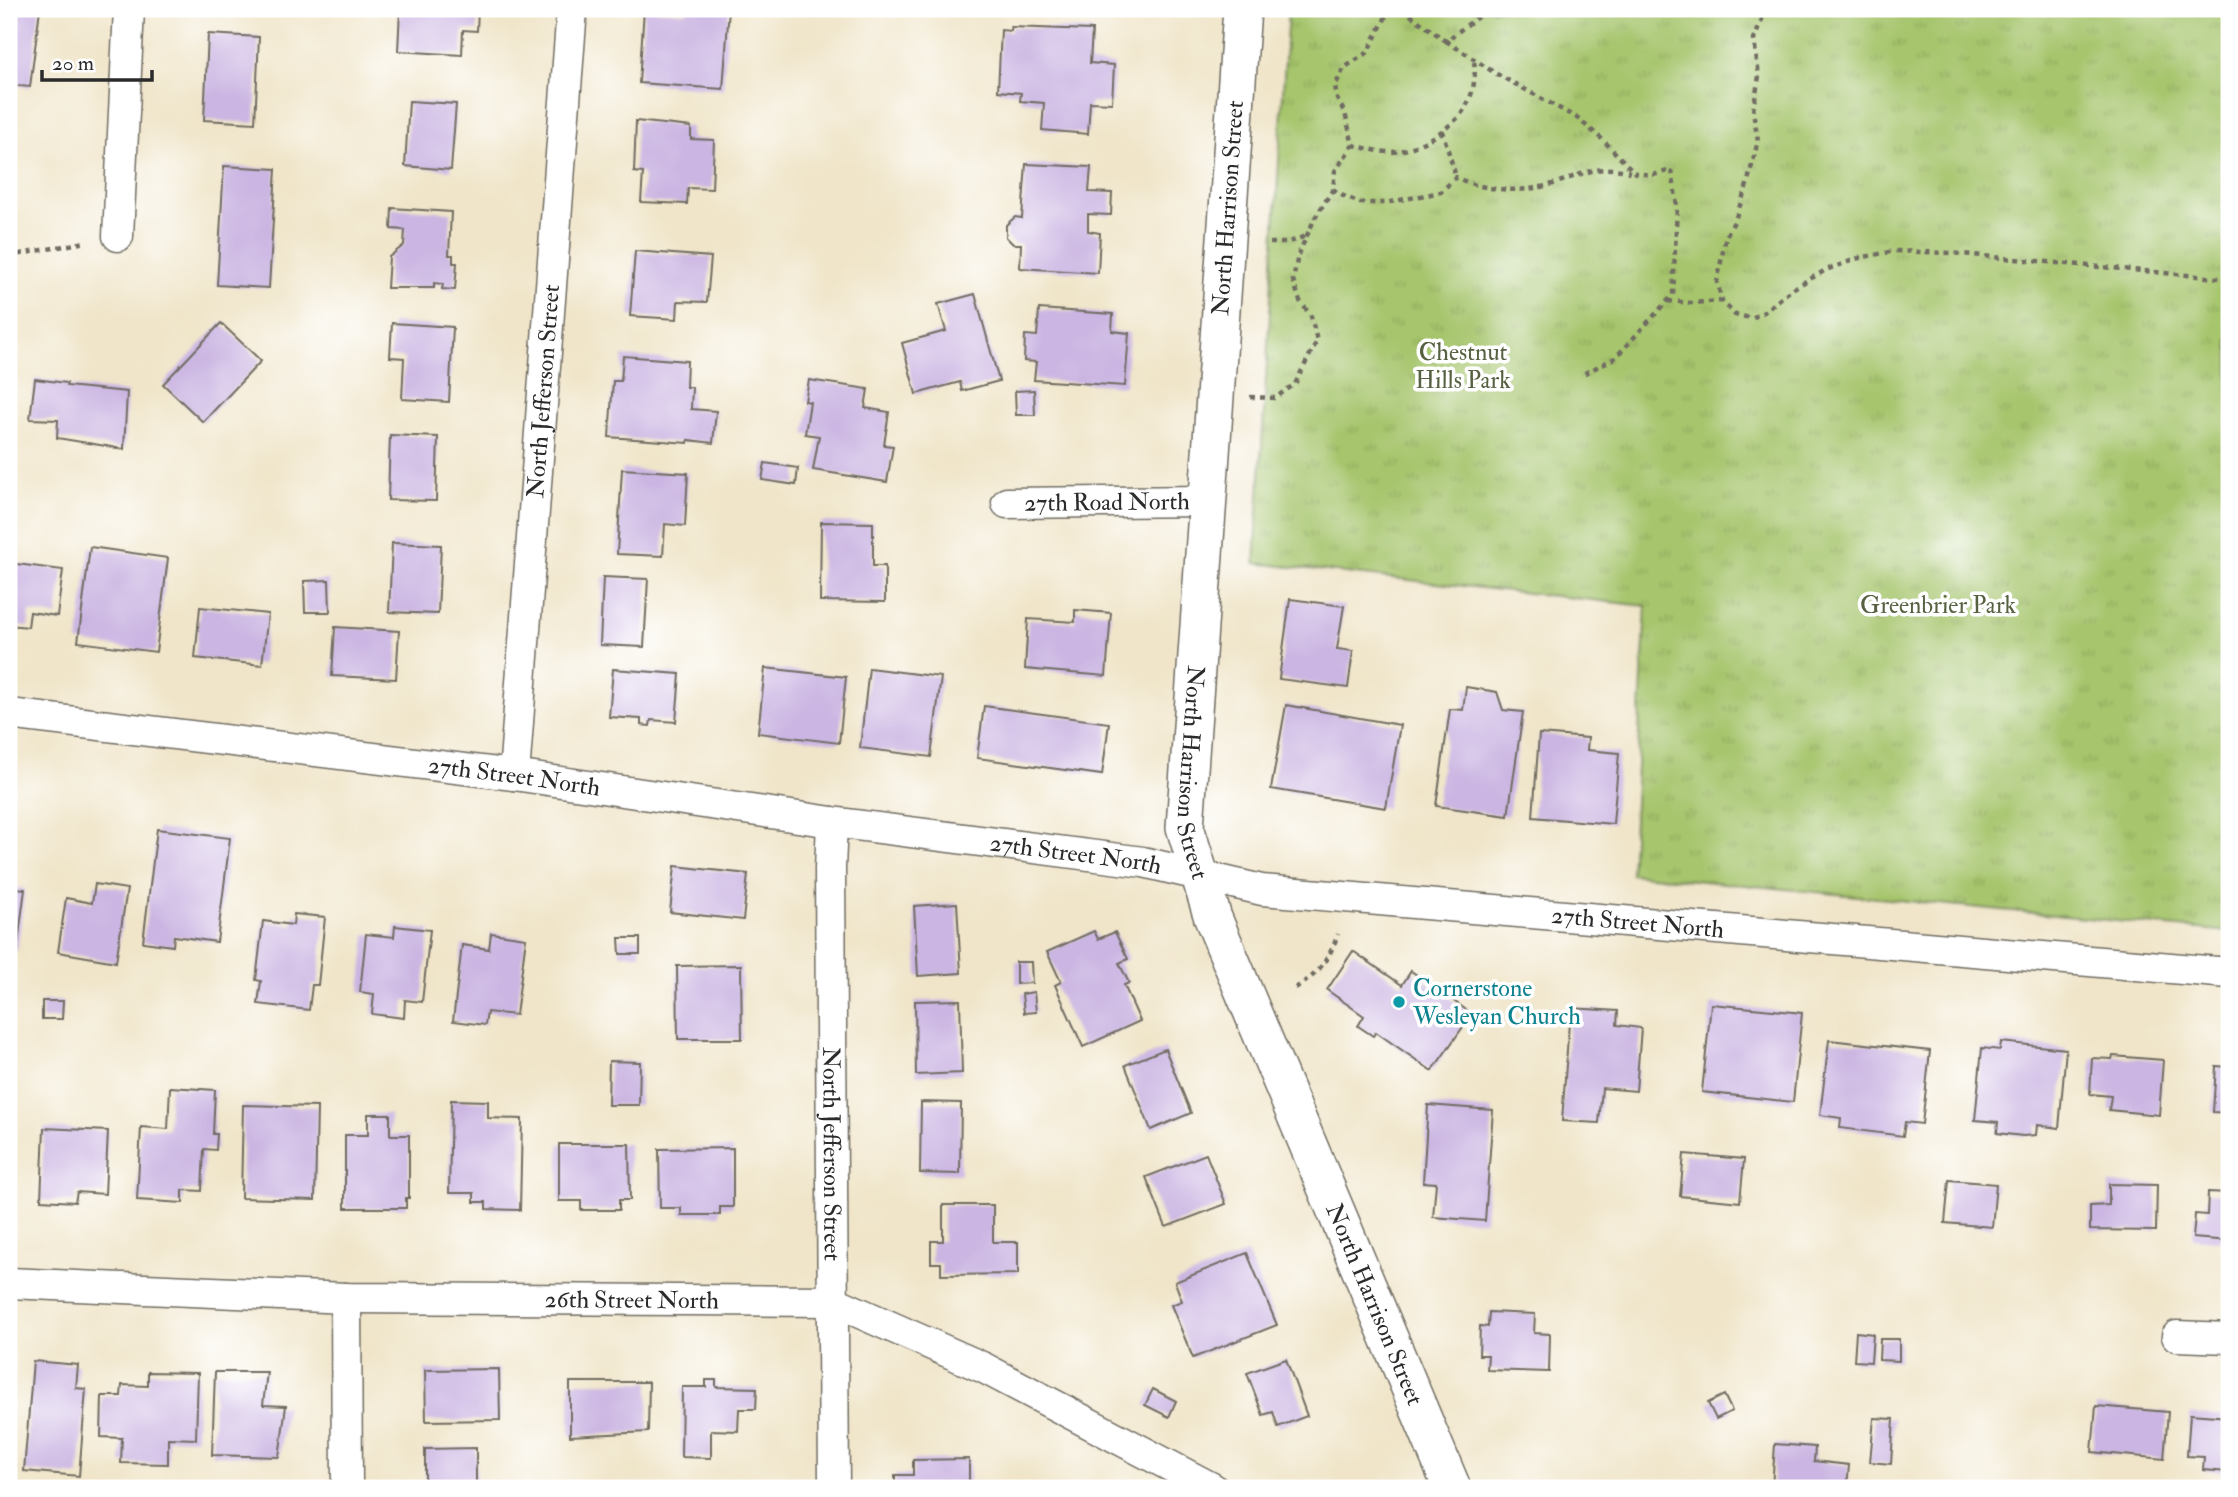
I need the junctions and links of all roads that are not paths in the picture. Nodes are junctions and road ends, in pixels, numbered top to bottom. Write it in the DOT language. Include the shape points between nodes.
graph roads {
  1 [pos="129,9"];
  2 [pos="572,9"];
  3 [pos="1242,9"];
  4 [pos="118,236"];
  5 [pos="1206,501"];
  6 [pos="1007,503"];
  7 [pos="9,714"];
  8 [pos="514,775"];
  9 [pos="832,822"];
  10 [pos="1200,876"];
  11 [pos="2229,973"];
  12 [pos="9,1283"];
  13 [pos="346,1298"];
  14 [pos="833,1301"];
  15 [pos="2177,1336"];
  16 [pos="2229,1338"];
  17 [pos="1422,1416"];
  18 [pos="347,1488"];
  19 [pos="834,1488"];
  20 [pos="1212,1488"];
  21 [pos="1422,1488"];
  22 [pos="1452,1488"];
  1 -- 4 [label="street"];
  2 -- 8 [label="street, North Jefferson Street"];
  3 -- 5 [label="street, North Harrison Street"];
  5 -- 6 [label="street, 27th Road North"];
  5 -- 10 [label="street, North Harrison Street" via="1185,827"];
  7 -- 8 [label="street, 27th Street North"];
  8 -- 9 [label="street, 27th Street North"];
  9 -- 10 [label="street, 27th Street North" via="1143,862"];
  9 -- 14 [label="street, North Jefferson Street"];
  10 -- 11 [label="street, 27th Street North" via="1262,890"];
  10 -- 17 [label="street, North Harrison Street" via="1213,918"];
  12 -- 13 [label="street, 26th Street North"];
  13 -- 14 [label="street, 26th Street North"];
  13 -- 18 [label="street"];
  14 -- 19 [label="street, North Jefferson Street"];
  14 -- 20 [label="street, 26th Street North" via="984,1368"];
  15 -- 16 [label="street"];
  17 -- 21 [label="street"];
  17 -- 22 [label="street, North Harrison Street"];
}
